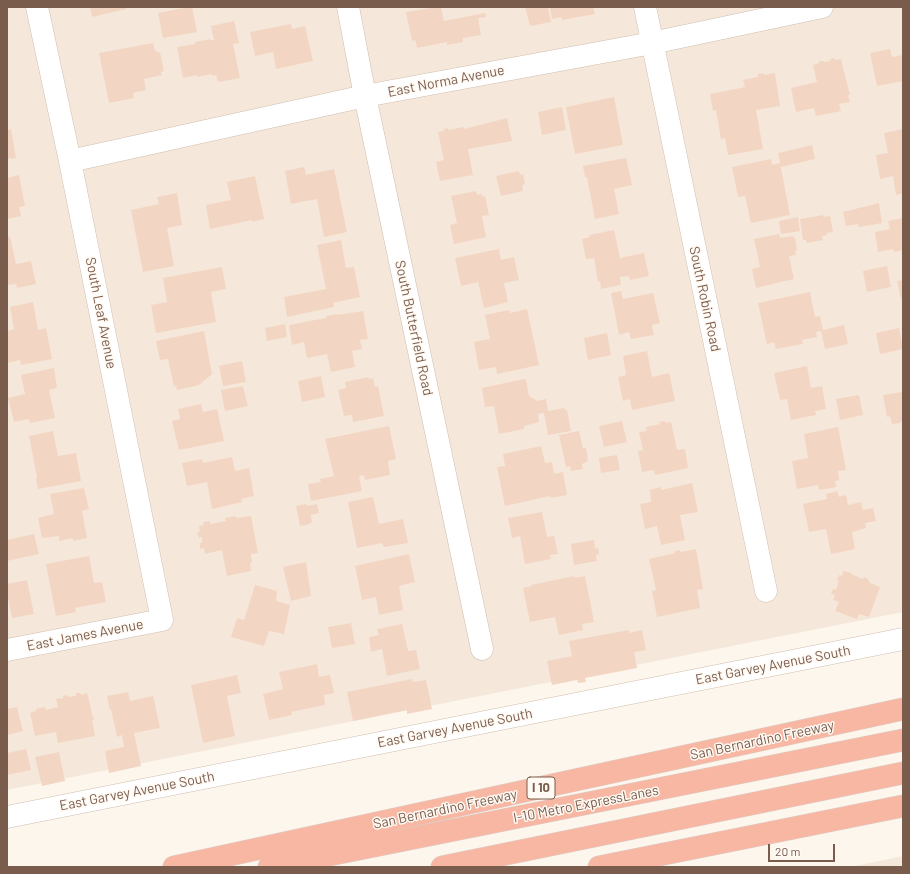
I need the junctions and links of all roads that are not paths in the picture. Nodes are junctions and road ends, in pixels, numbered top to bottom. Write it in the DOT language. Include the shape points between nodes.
graph roads {
  1 [pos="37,7"];
  2 [pos="348,7"];
  3 [pos="645,7"];
  4 [pos="822,7"];
  5 [pos="652,42"];
  6 [pos="365,96"];
  7 [pos="70,161"];
  8 [pos="766,591"];
  9 [pos="162,620"];
  10 [pos="903,639"];
  11 [pos="482,649"];
  12 [pos="7,650"];
  13 [pos="903,710"];
  14 [pos="903,740"];
  15 [pos="903,773"];
  16 [pos="903,806"];
  17 [pos="7,817"];
  18 [pos="174,867"];
  19 [pos="269,867"];
  20 [pos="442,867"];
  21 [pos="599,867"];
  1 -- 7 [label="street, South Leaf Avenue"];
  2 -- 6 [label="street, South Butterfield Road"];
  3 -- 5 [label="street, South Robin Road"];
  4 -- 5 [label="street, East Norma Avenue"];
  5 -- 6 [label="street, East Norma Avenue"];
  5 -- 8 [label="street, South Robin Road"];
  6 -- 7 [label="street, East Norma Avenue"];
  6 -- 11 [label="street, South Butterfield Road"];
  7 -- 9 [label="street, South Leaf Avenue"];
  9 -- 12 [label="street, East James Avenue"];
  10 -- 17 [label="street, East Garvey Avenue South"];
  13 -- 18 [label="highway, San Bernardino Freeway / I 10"];
  14 -- 19 [label="highway, I-10 Metro ExpressLanes"];
  15 -- 20 [label="highway"];
  16 -- 21 [label="highway"];
}
